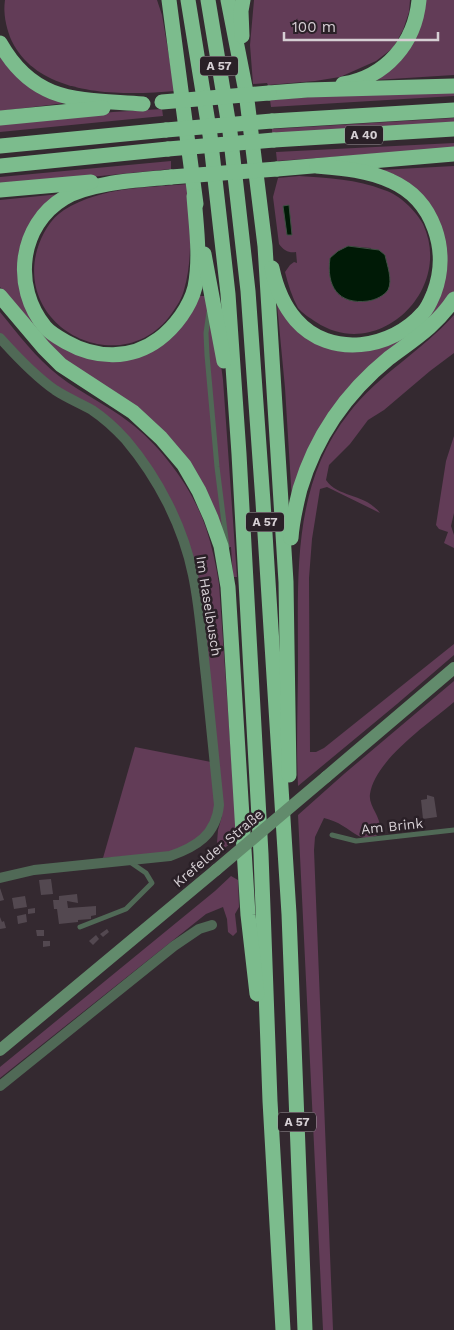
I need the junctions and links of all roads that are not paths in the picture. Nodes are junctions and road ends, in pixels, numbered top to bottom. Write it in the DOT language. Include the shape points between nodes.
graph roads {
  1 [pos="162,0"];
  2 [pos="169,0"];
  3 [pos="188,0"];
  4 [pos="208,0"];
  5 [pos="228,0"];
  6 [pos="243,0"];
  7 [pos="419,0"];
  8 [pos="0,43"];
  9 [pos="177,65"];
  10 [pos="242,70"];
  11 [pos="454,86"];
  12 [pos="307,90"];
  13 [pos="143,104"];
  14 [pos="454,110"];
  15 [pos="0,118"];
  16 [pos="454,129"];
  17 [pos="0,146"];
  18 [pos="452,155"];
  19 [pos="0,166"];
  20 [pos="317,166"];
  21 [pos="145,180"];
  22 [pos="0,190"];
  23 [pos="194,196"];
  24 [pos="265,246"];
  25 [pos="211,294"];
  26 [pos="0,296"];
  27 [pos="454,299"];
  28 [pos="0,338"];
  29 [pos="239,454"];
  30 [pos="228,587"];
  31 [pos="454,668"];
  32 [pos="289,669"];
  33 [pos="454,830"];
  34 [pos="332,835"];
  35 [pos="128,860"];
  36 [pos="0,878"];
  37 [pos="289,914"];
  38 [pos="212,925"];
  39 [pos="80,926"];
  40 [pos="0,1050"];
  41 [pos="0,1086"];
  42 [pos="270,1101"];
  43 [pos="283,1330"];
  44 [pos="306,1330"];
  1 -- 9 [label="highway"];
  2 -- 9 [label="highway"];
  3 -- 29 [label="highway, A 57" via="210,135 228,294"];
  4 -- 37 [label="highway, A 57" via="230,132 248,291"];
  5 -- 10 [label="highway"];
  6 -- 10 [label="highway"];
  7 -- 12 [label="highway" via="418,14 410,35 398,55 379,71 351,83"];
  8 -- 13 [label="highway" via="10,61 26,78 48,90 74,99"];
  9 -- 23 [label="highway"];
  10 -- 24 [label="highway"];
  11 -- 12 [label="highway"];
  12 -- 13 [label="highway, bridge"];
  13 -- 15 [label="highway"];
  14 -- 17 [label="highway, A 40, bridge" via="272,121"];
  16 -- 19 [label="highway, A 40, bridge" via="274,140"];
  18 -- 20 [label="highway"];
  20 -- 21 [label="highway, bridge"];
  20 -- 24 [label="highway" via="344,168 392,181 423,206 434,225 441,253 438,282 425,311 410,326 371,344 350,346 330,341 310,332 285,304 275,283"];
  21 -- 22 [label="highway"];
  21 -- 23 [label="highway" via="89,187 64,197 46,212 29,238 24,260 25,284 33,309 46,328 77,348 96,354 134,352 152,344 177,322 194,288 197,264"];
  23 -- 25 [label="highway"];
  24 -- 32 [label="highway"];
  25 -- 29 [label="highway" via="223,348"];
  25 -- 30 [label="lane" via="206,333 217,467 227,541"];
  26 -- 30 [label="highway" via="61,366 134,412 184,466 211,518 221,546"];
  27 -- 32 [label="highway" via="430,327 353,392 334,416 310,461 291,529"];
  28 -- 35 [label="street, Im Haselbusch" via="33,373 72,401 91,410 126,440 166,500 193,575 220,805 218,818 210,832 188,850 170,856"];
  29 -- 42 [label="highway, A 57" via="261,854"];
  30 -- 42 [label="highway" via="248,915 258,997 262,1069"];
  31 -- 40 [label="main road, Krefelder Straße, bridge"];
  32 -- 37 [label="highway"];
  33 -- 34 [label="lane, Am Brink" via="356,841"];
  35 -- 36 [label="street, Im Haselbusch" via="34,870"];
  35 -- 39 [label="lane" via="146,873 152,884 126,908"];
  37 -- 44 [label="highway, A 57"];
  38 -- 41 [label="street" via="199,929 174,946"];
  42 -- 43 [label="highway, A 57"];
}
